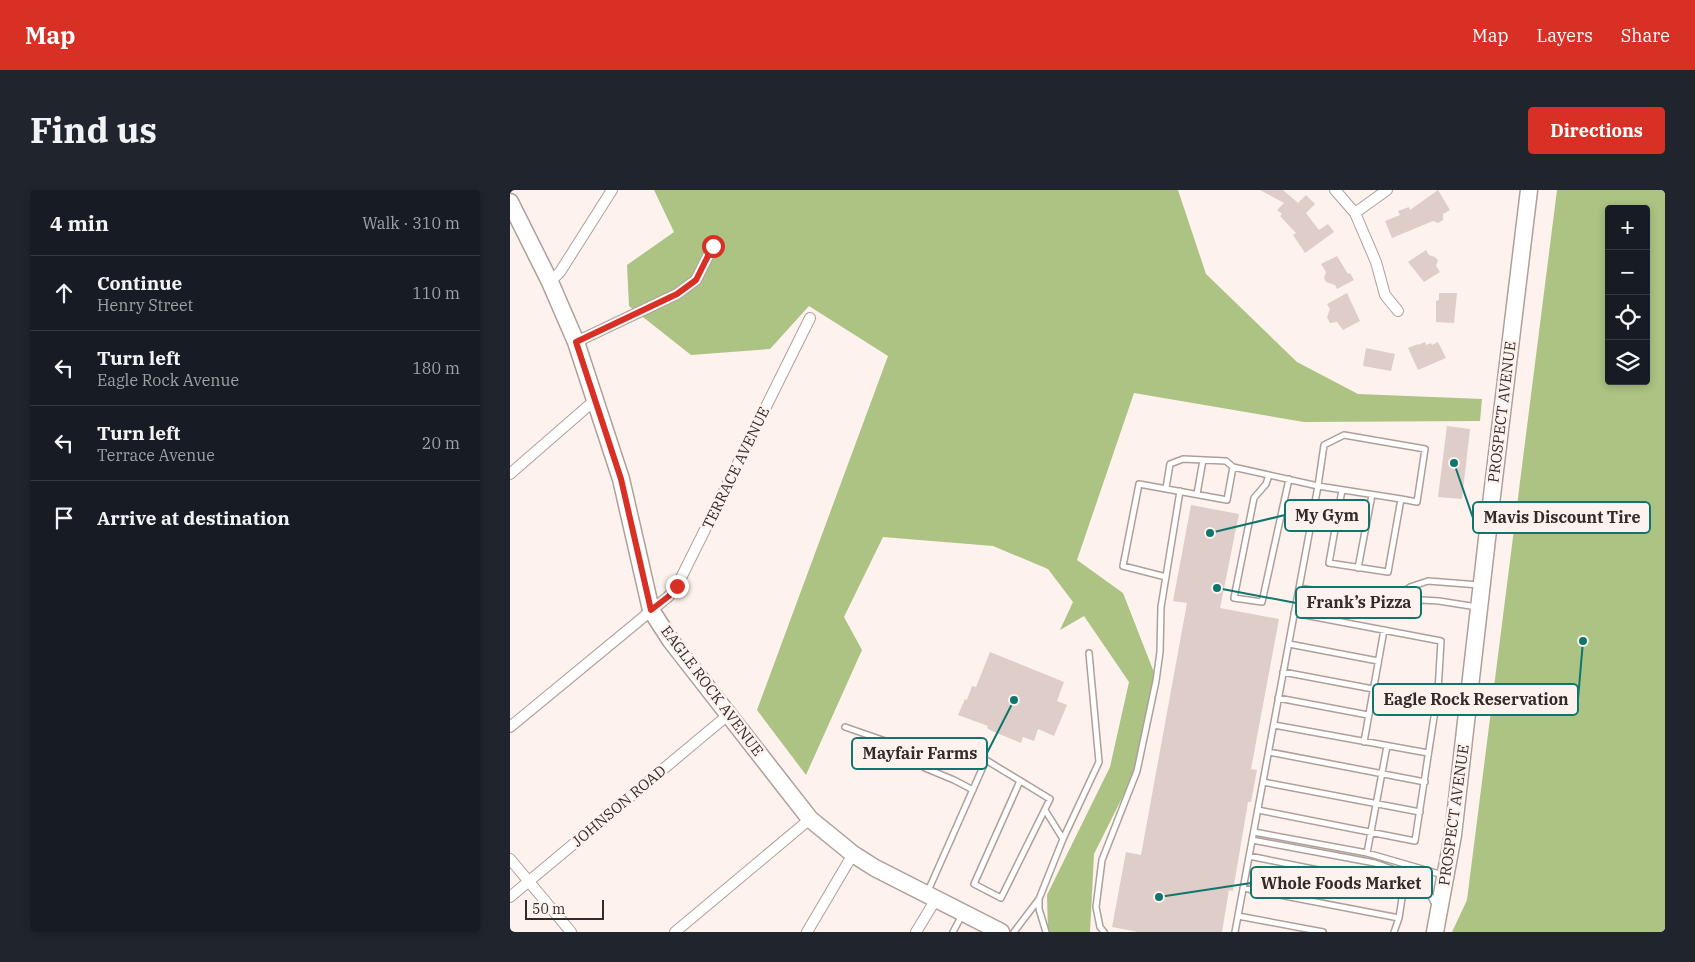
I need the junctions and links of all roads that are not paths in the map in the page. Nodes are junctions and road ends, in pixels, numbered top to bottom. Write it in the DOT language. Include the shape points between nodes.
graph roads {
  1 [pos="612,190"];
  2 [pos="1335,190"];
  3 [pos="1387,190"];
  4 [pos="1529,190"];
  5 [pos="512,212"];
  6 [pos="1355,213"];
  7 [pos="713,246"];
  8 [pos="550,282"];
  9 [pos="1398,311"];
  10 [pos="810,318"];
  11 [pos="576,342"];
  12 [pos="595,400"];
  13 [pos="1203,460"];
  14 [pos="1233,467"];
  15 [pos="510,474"];
  16 [pos="1269,475"];
  17 [pos="1289,479"];
  18 [pos="1318,486"];
  19 [pos="1166,488"];
  20 [pos="1342,490"];
  21 [pos="1180,491"];
  22 [pos="1197,494"];
  23 [pos="1372,495"];
  24 [pos="1401,499"];
  25 [pos="1358,568"];
  26 [pos="1166,577"];
  27 [pos="1482,585"];
  28 [pos="1299,588"];
  29 [pos="1336,594"];
  30 [pos="1480,607"];
  31 [pos="651,610"];
  32 [pos="1294,613"];
  33 [pos="1384,630"];
  34 [pos="1289,644"];
  35 [pos="1089,652"];
  36 [pos="1378,661"];
  37 [pos="1283,672"];
  38 [pos="1373,689"];
  39 [pos="1278,698"];
  40 [pos="728,715"];
  41 [pos="1368,715"];
  42 [pos="1274,725"];
  43 [pos="510,727"];
  44 [pos="845,727"];
  45 [pos="1364,742"];
  46 [pos="1387,746"];
  47 [pos="916,752"];
  48 [pos="1269,752"];
  49 [pos="1428,753"];
  50 [pos="986,760"];
  51 [pos="1382,774"];
  52 [pos="1020,781"];
  53 [pos="1263,782"];
  54 [pos="1425,782"];
  55 [pos="972,790"];
  56 [pos="1376,803"];
  57 [pos="1045,810"];
  58 [pos="1258,810"];
  59 [pos="1420,812"];
  60 [pos="810,819"];
  61 [pos="1254,832"];
  62 [pos="1371,832"];
  63 [pos="1063,839"];
  64 [pos="1252,840"];
  65 [pos="1367,853"];
  66 [pos="853,854"];
  67 [pos="1249,856"];
  68 [pos="510,859"];
  69 [pos="1407,865"];
  70 [pos="1406,874"];
  71 [pos="1446,876"];
  72 [pos="529,882"];
  73 [pos="1404,887"];
  74 [pos="1244,888"];
  75 [pos="510,897"];
  76 [pos="932,897"];
  77 [pos="1039,899"];
  78 [pos="963,912"];
  79 [pos="1440,913"];
  80 [pos="1238,916"];
  81 [pos="1399,918"];
  82 [pos="571,932"];
  83 [pos="675,932"];
  84 [pos="807,932"];
  85 [pos="916,932"];
  86 [pos="953,932"];
  87 [pos="1002,932"];
  88 [pos="1014,932"];
  89 [pos="1046,932"];
  90 [pos="1104,932"];
  91 [pos="1235,932"];
  92 [pos="1323,932"];
  93 [pos="1394,932"];
  94 [pos="1435,932"];
  1 -- 8 [label="street" via="560,272"];
  2 -- 6 [label="street"];
  3 -- 6 [label="street"];
  4 -- 27 [label="main road, PROSPECT AVENUE"];
  5 -- 8 [label="main road, EAGLE ROCK AVENUE"];
  6 -- 9 [label="street" via="1376,262 1385,295"];
  7 -- 11 [label="street" via="696,280 677,294"];
  8 -- 11 [label="main road, EAGLE ROCK AVENUE"];
  10 -- 31 [label="street, TERRACE AVENUE" via="677,586"];
  11 -- 12 [label="main road, EAGLE ROCK AVENUE"];
  12 -- 15 [label="street"];
  12 -- 31 [label="main road, EAGLE ROCK AVENUE" via="621,479"];
  13 -- 14 [label="lane" via="1226,461"];
  13 -- 19 [label="lane" via="1182,459 1170,464"];
  13 -- 22 [label="lane"];
  14 -- 16 [label="lane"];
  14 -- 22 [label="lane" via="1227,500"];
  16 -- 17 [label="lane"];
  16 -- 17 [label="lane" via="1254,498 1234,598 1262,602"];
  17 -- 18 [label="lane"];
  18 -- 20 [label="lane"];
  18 -- 24 [label="lane" via="1324,446 1344,435 1425,449 1417,502"];
  18 -- 28 [label="lane"];
  19 -- 21 [label="lane"];
  19 -- 26 [label="lane" via="1139,484 1123,566"];
  20 -- 23 [label="lane"];
  20 -- 25 [label="lane" via="1329,563"];
  21 -- 22 [label="lane"];
  21 -- 26 [label="lane"];
  23 -- 24 [label="lane"];
  23 -- 25 [label="lane"];
  24 -- 25 [label="lane" via="1388,572"];
  26 -- 90 [label="lane" via="1156,681 1137,771 1102,860 1096,907"];
  27 -- 29 [label="lane" via="1428,581 1390,596 1348,591"];
  27 -- 30 [label="main road, PROSPECT AVENUE"];
  28 -- 29 [label="lane"];
  28 -- 32 [label="lane"];
  29 -- 30 [label="lane" via="1343,600 1381,605 1439,600"];
  30 -- 71 [label="main road, PROSPECT AVENUE"];
  31 -- 40 [label="main road, EAGLE ROCK AVENUE"];
  31 -- 43 [label="street, TERRACE AVENUE"];
  32 -- 33 [label="lane"];
  32 -- 34 [label="lane"];
  33 -- 36 [label="lane"];
  33 -- 49 [label="lane" via="1441,641 1438,691"];
  34 -- 36 [label="lane"];
  34 -- 37 [label="lane"];
  35 -- 63 [label="lane" via="1100,762"];
  36 -- 38 [label="lane"];
  37 -- 38 [label="lane"];
  37 -- 39 [label="lane"];
  38 -- 41 [label="lane"];
  39 -- 41 [label="lane"];
  39 -- 42 [label="lane"];
  40 -- 60 [label="main road, EAGLE ROCK AVENUE"];
  40 -- 72 [label="street, JOHNSON ROAD"];
  41 -- 45 [label="lane"];
  42 -- 45 [label="lane"];
  42 -- 48 [label="lane"];
  44 -- 47 [label="lane"];
  45 -- 46 [label="lane"];
  46 -- 49 [label="lane"];
  46 -- 51 [label="lane"];
  47 -- 50 [label="lane" via="956,746 972,748"];
  47 -- 55 [label="lane" via="926,768"];
  48 -- 51 [label="lane"];
  48 -- 53 [label="lane"];
  49 -- 54 [label="lane"];
  50 -- 52 [label="lane"];
  50 -- 55 [label="lane"];
  51 -- 54 [label="lane"];
  51 -- 56 [label="lane"];
  52 -- 57 [label="lane" via="1050,799"];
  52 -- 57 [label="lane" via="974,884 1000,898"];
  53 -- 56 [label="lane"];
  53 -- 58 [label="lane"];
  54 -- 59 [label="lane"];
  55 -- 76 [label="lane"];
  56 -- 59 [label="lane"];
  56 -- 62 [label="lane"];
  57 -- 63 [label="lane"];
  58 -- 61 [label="lane"];
  58 -- 62 [label="lane"];
  59 -- 62 [label="lane" via="1415,841"];
  60 -- 66 [label="main road, EAGLE ROCK AVENUE"];
  60 -- 83 [label="street"];
  61 -- 64 [label="lane"];
  61 -- 65 [label="lane"];
  62 -- 65 [label="lane"];
  63 -- 77 [label="lane"];
  64 -- 67 [label="lane"];
  64 -- 70 [label="lane" via="1375,863"];
  65 -- 69 [label="lane"];
  66 -- 76 [label="main road, EAGLE ROCK AVENUE"];
  66 -- 84 [label="street"];
  67 -- 73 [label="lane"];
  67 -- 74 [label="lane"];
  68 -- 72 [label="street"];
  69 -- 70 [label="lane"];
  69 -- 71 [label="lane"];
  70 -- 73 [label="lane"];
  70 -- 79 [label="lane" via="1428,893"];
  71 -- 79 [label="main road, PROSPECT AVENUE"];
  72 -- 75 [label="street, JOHNSON ROAD"];
  72 -- 82 [label="street"];
  73 -- 81 [label="lane"];
  74 -- 80 [label="lane"];
  74 -- 81 [label="lane"];
  76 -- 78 [label="main road, EAGLE ROCK AVENUE"];
  76 -- 85 [label="street"];
  77 -- 88 [label="lane"];
  77 -- 89 [label="lane"];
  78 -- 86 [label="lane"];
  78 -- 87 [label="main road, EAGLE ROCK AVENUE"];
  79 -- 94 [label="main road, PROSPECT AVENUE"];
  80 -- 91 [label="lane"];
  80 -- 92 [label="lane"];
  81 -- 93 [label="lane"];
}
